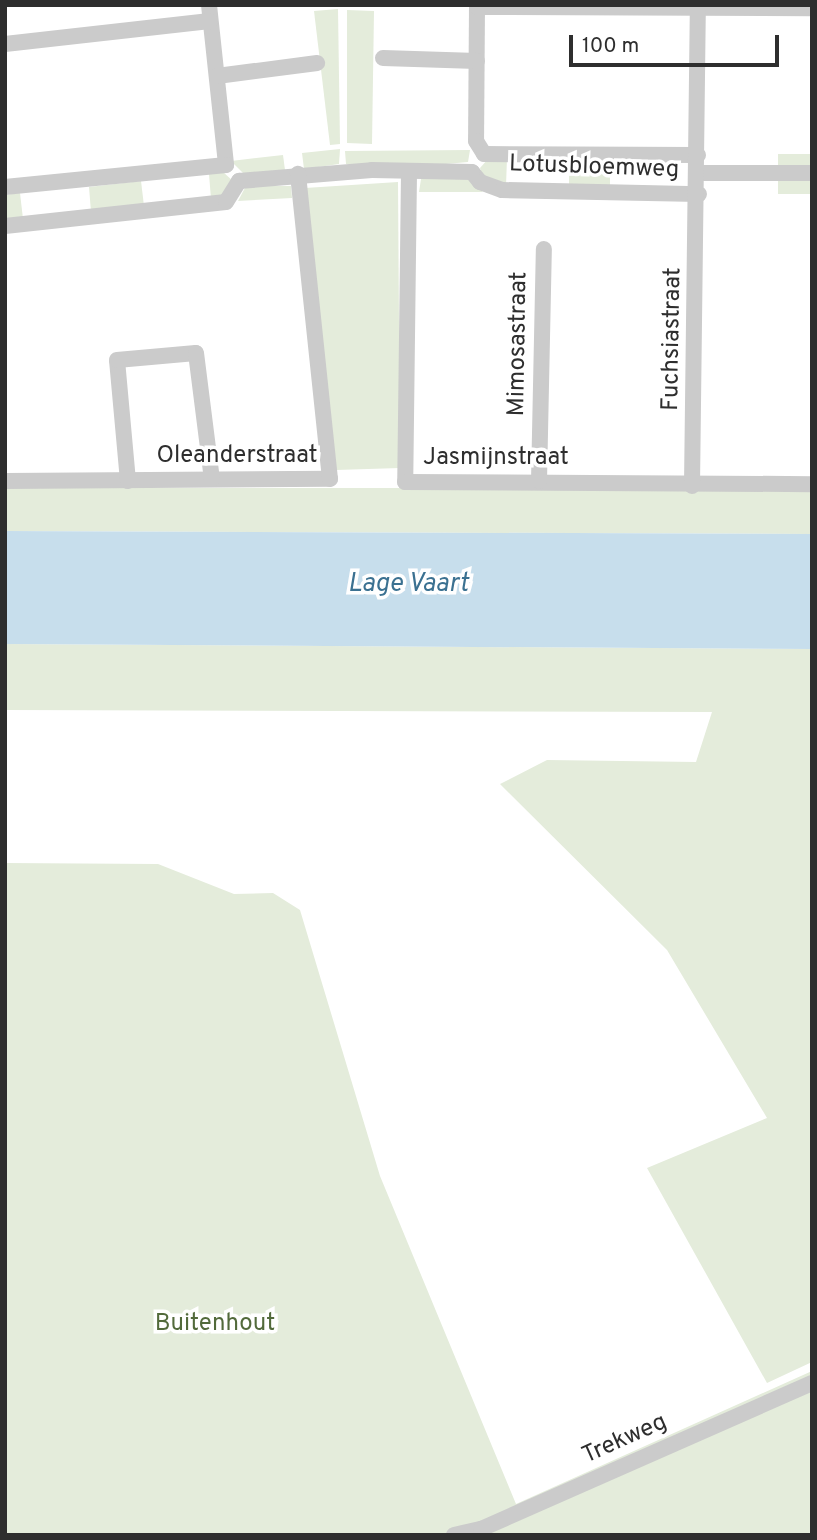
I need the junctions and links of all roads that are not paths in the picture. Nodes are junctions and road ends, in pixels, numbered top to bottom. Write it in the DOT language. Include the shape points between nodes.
graph roads {
  1 [pos="477,6"];
  2 [pos="698,6"];
  3 [pos="543,7"];
  4 [pos="616,7"];
  5 [pos="812,8"];
  6 [pos="210,13"];
  7 [pos="5,44"];
  8 [pos="383,58"];
  9 [pos="477,61"];
  10 [pos="317,64"];
  11 [pos="217,76"];
  12 [pos="484,154"];
  13 [pos="698,155"];
  14 [pos="226,165"];
  15 [pos="472,172"];
  16 [pos="409,173"];
  17 [pos="698,173"];
  18 [pos="812,173"];
  19 [pos="298,174"];
  20 [pos="239,181"];
  21 [pos="5,187"];
  22 [pos="699,194"];
  23 [pos="5,226"];
  24 [pos="544,249"];
  25 [pos="212,479"];
  26 [pos="5,481"];
  27 [pos="128,481"];
  28 [pos="539,481"];
  29 [pos="812,484"];
  30 [pos="692,486"];
  31 [pos="812,1382"];
  32 [pos="454,1535"];
  1 -- 3 [label="street"];
  1 -- 9 [label="street"];
  2 -- 4 [label="street"];
  2 -- 5 [label="street"];
  2 -- 13 [label="street"];
  3 -- 4 [label="street"];
  6 -- 7 [label="street"];
  6 -- 11 [label="street"];
  8 -- 9 [label="street"];
  9 -- 12 [label="street" via="476,141"];
  10 -- 11 [label="street"];
  11 -- 14 [label="street"];
  12 -- 13 [label="street, Lotusbloemweg"];
  12 -- 15 [label="street, Lotusbloemweg"];
  13 -- 17 [label="street, Lotusbloemweg"];
  14 -- 20 [label="street"];
  14 -- 21 [label="street"];
  15 -- 16 [label="street, Lotusbloemweg"];
  15 -- 22 [label="street, Lotusbloemweg" via="480,181 502,190"];
  16 -- 19 [label="street, Lotusbloemweg"];
  16 -- 28 [label="street, Jasmijnstraat" via="405,482"];
  17 -- 18 [label="street, Lotusbloemweg"];
  17 -- 22 [label="street, Lotusbloemweg"];
  19 -- 20 [label="street, Lotusbloemweg"];
  19 -- 25 [label="street, Oleanderstraat" via="330,479"];
  20 -- 23 [label="street" via="226,202"];
  22 -- 30 [label="street, Fuchsiastraat"];
  24 -- 28 [label="street, Mimosastraat"];
  25 -- 27 [label="street, Oleanderstraat"];
  25 -- 27 [label="street" via="196,354 117,360"];
  26 -- 27 [label="street, Oleanderstraat"];
  28 -- 30 [label="street, Jasmijnstraat"];
  29 -- 30 [label="street, Jasmijnstraat"];
  31 -- 32 [label="street, Trekweg" via="481,1529"];
}
